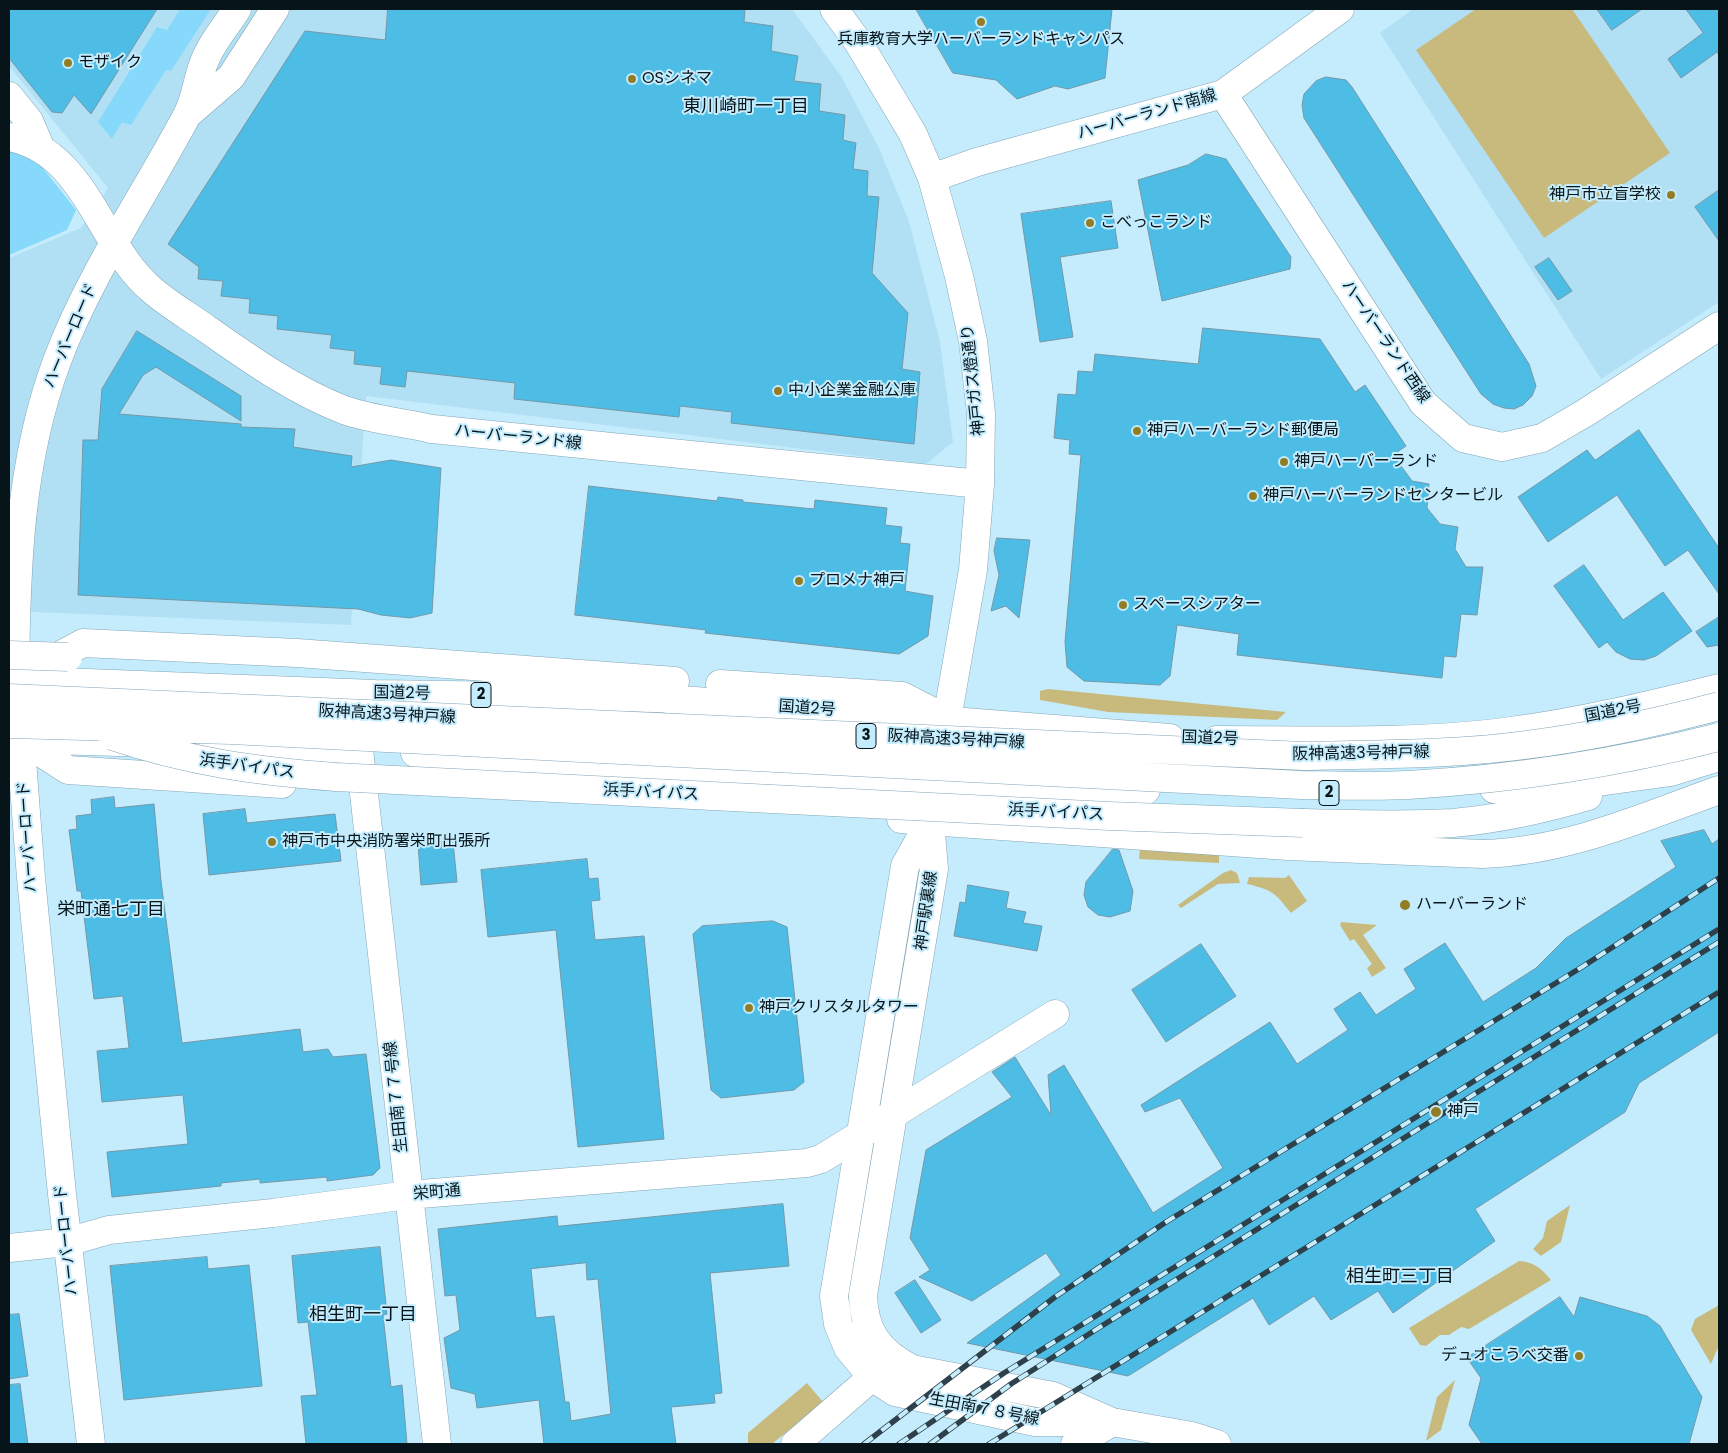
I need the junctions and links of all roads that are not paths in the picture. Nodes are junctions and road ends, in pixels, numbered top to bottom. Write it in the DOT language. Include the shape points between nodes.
graph roads {
  1 [pos="237,9"];
  2 [pos="275,9"];
  3 [pos="834,9"];
  4 [pos="1340,9"];
  5 [pos="1224,94"];
  6 [pos="9,96"];
  7 [pos="188,115"];
  8 [pos="24,142"];
  9 [pos="932,178"];
  10 [pos="113,244"];
  11 [pos="1719,326"];
  12 [pos="980,484"];
  13 [pos="10,683"];
  14 [pos="1719,688"];
  15 [pos="600,697"];
  16 [pos="1719,706"];
  17 [pos="947,720"];
  18 [pos="13,734"];
  19 [pos="1719,737"];
  20 [pos="360,749"];
  21 [pos="1719,757"];
  22 [pos="1671,772"];
  23 [pos="936,785"];
  24 [pos="364,789"];
  25 [pos="1719,790"];
  26 [pos="930,821"];
  27 [pos="20,880"];
  28 [pos="1056,1014"];
  29 [pos="895,1112"];
  30 [pos="860,1134"];
  31 [pos="408,1195"];
  32 [pos="67,1242"];
  33 [pos="9,1248"];
  34 [pos="893,1359"];
  35 [pos="872,1377"];
  36 [pos="1113,1433"];
  37 [pos="90,1444"];
  38 [pos="437,1444"];
  39 [pos="795,1444"];
  40 [pos="1075,1444"];
  41 [pos="1217,1444"];
  1 -- 7 [label="main road, ハーバーロード" via="205,59"];
  2 -- 7 [label="main road, ハーバーロード" via="231,77"];
  3 -- 9 [label="main road, 神戸ガス燈通り" via="858,42 912,134"];
  4 -- 5 [label="main road, ハーバーランド南線"];
  5 -- 9 [label="main road, ハーバーランド南線" via="977,162"];
  5 -- 11 [label="main road, ハーバーランド西線" via="1423,403 1463,438 1502,446 1542,438"];
  6 -- 8 [label="main road" via="29,121"];
  7 -- 10 [label="main road, ハーバーロード"];
  8 -- 10 [label="main road, ハーバーランド線" via="63,168 91,202"];
  9 -- 12 [label="main road, 神戸ガス燈通り" via="973,341 981,414"];
  10 -- 12 [label="main road, ハーバーランド線" via="131,270 152,290 268,372 345,410 432,429"];
  10 -- 13 [label="main road, ハーバーロード" via="57,361 36,430 21,521"];
  12 -- 17 [label="main road, 神戸ガス燈通り" via="972,570"];
  13 -- 15 [label="main road, 国道2号 / 2"];
  13 -- 15 [label="main road, 2, bridge" via="258,664 375,672"];
  13 -- 16 [label="main road, 阪神高速3号神戸線 / 3, bridge" via="1304,756 1524,746 1647,726"];
  13 -- 17 [label="main road" via="84,643 297,653 902,696"];
  13 -- 18 [label="main road, ハーバーロード"];
  13 -- 22 [label="main road, 浜手バイパス / 2, bridge" via="172,755 226,766 279,773 623,792 1395,825 1502,816 1571,801"];
  14 -- 17 [label="main road, 国道2号 / 2" via="1620,712 1511,731 1417,739 1202,740"];
  15 -- 17 [label="main road, 国道2号 / 2" via="656,698"];
  17 -- 23 [label="main road, 神戸ガス燈通り"];
  18 -- 19 [label="main road, 阪神高速3号神戸線 / 3, bridge" via="231,730 1301,785 1388,785 1526,774 1653,754"];
  18 -- 20 [label="main road, 2"];
  18 -- 24 [label="main road" via="68,770"];
  18 -- 27 [label="main road, ハーバーロード"];
  20 -- 23 [label="main road, 2"];
  20 -- 24 [label="main road, 生田南７７号線"];
  21 -- 22 [label="main road, 2"];
  22 -- 23 [label="main road, 2" via="1569,786 1404,792 1298,793"];
  23 -- 26 [label="main road, 神戸ガス燈通り"];
  24 -- 26 [label="main road"];
  24 -- 31 [label="main road, 生田南７７号線"];
  25 -- 26 [label="main road" via="1584,839 1519,852 1483,854 1288,846"];
  26 -- 29 [label="main road, 神戸駅裏線" via="934,869"];
  26 -- 30 [label="main road, 神戸駅裏線" via="905,866"];
  27 -- 32 [label="main road, ハーバーロード"];
  28 -- 29 [label="main road, 栄町通"];
  29 -- 30 [label="main road, 栄町通"];
  29 -- 34 [label="main road, 神戸駅裏線" via="863,1295 864,1315 870,1333"];
  30 -- 31 [label="main road, 栄町通" via="821,1159 807,1163"];
  30 -- 35 [label="main road, 神戸駅裏線" via="834,1296 838,1324 848,1348"];
  31 -- 32 [label="main road, 栄町通" via="109,1230"];
  31 -- 38 [label="main road, 生田南７７号線"];
  32 -- 33 [label="main road, 栄町通"];
  32 -- 37 [label="main road, ハーバーロード"];
  34 -- 35 [label="main road"];
  34 -- 36 [label="main road, 生田南７８号線" via="912,1368 1053,1396"];
  35 -- 36 [label="main road, 生田南７８号線" via="896,1392 1035,1422"];
  35 -- 39 [label="main road"];
  36 -- 40 [label="main road"];
  36 -- 41 [label="main road" via="1192,1436"];
}
